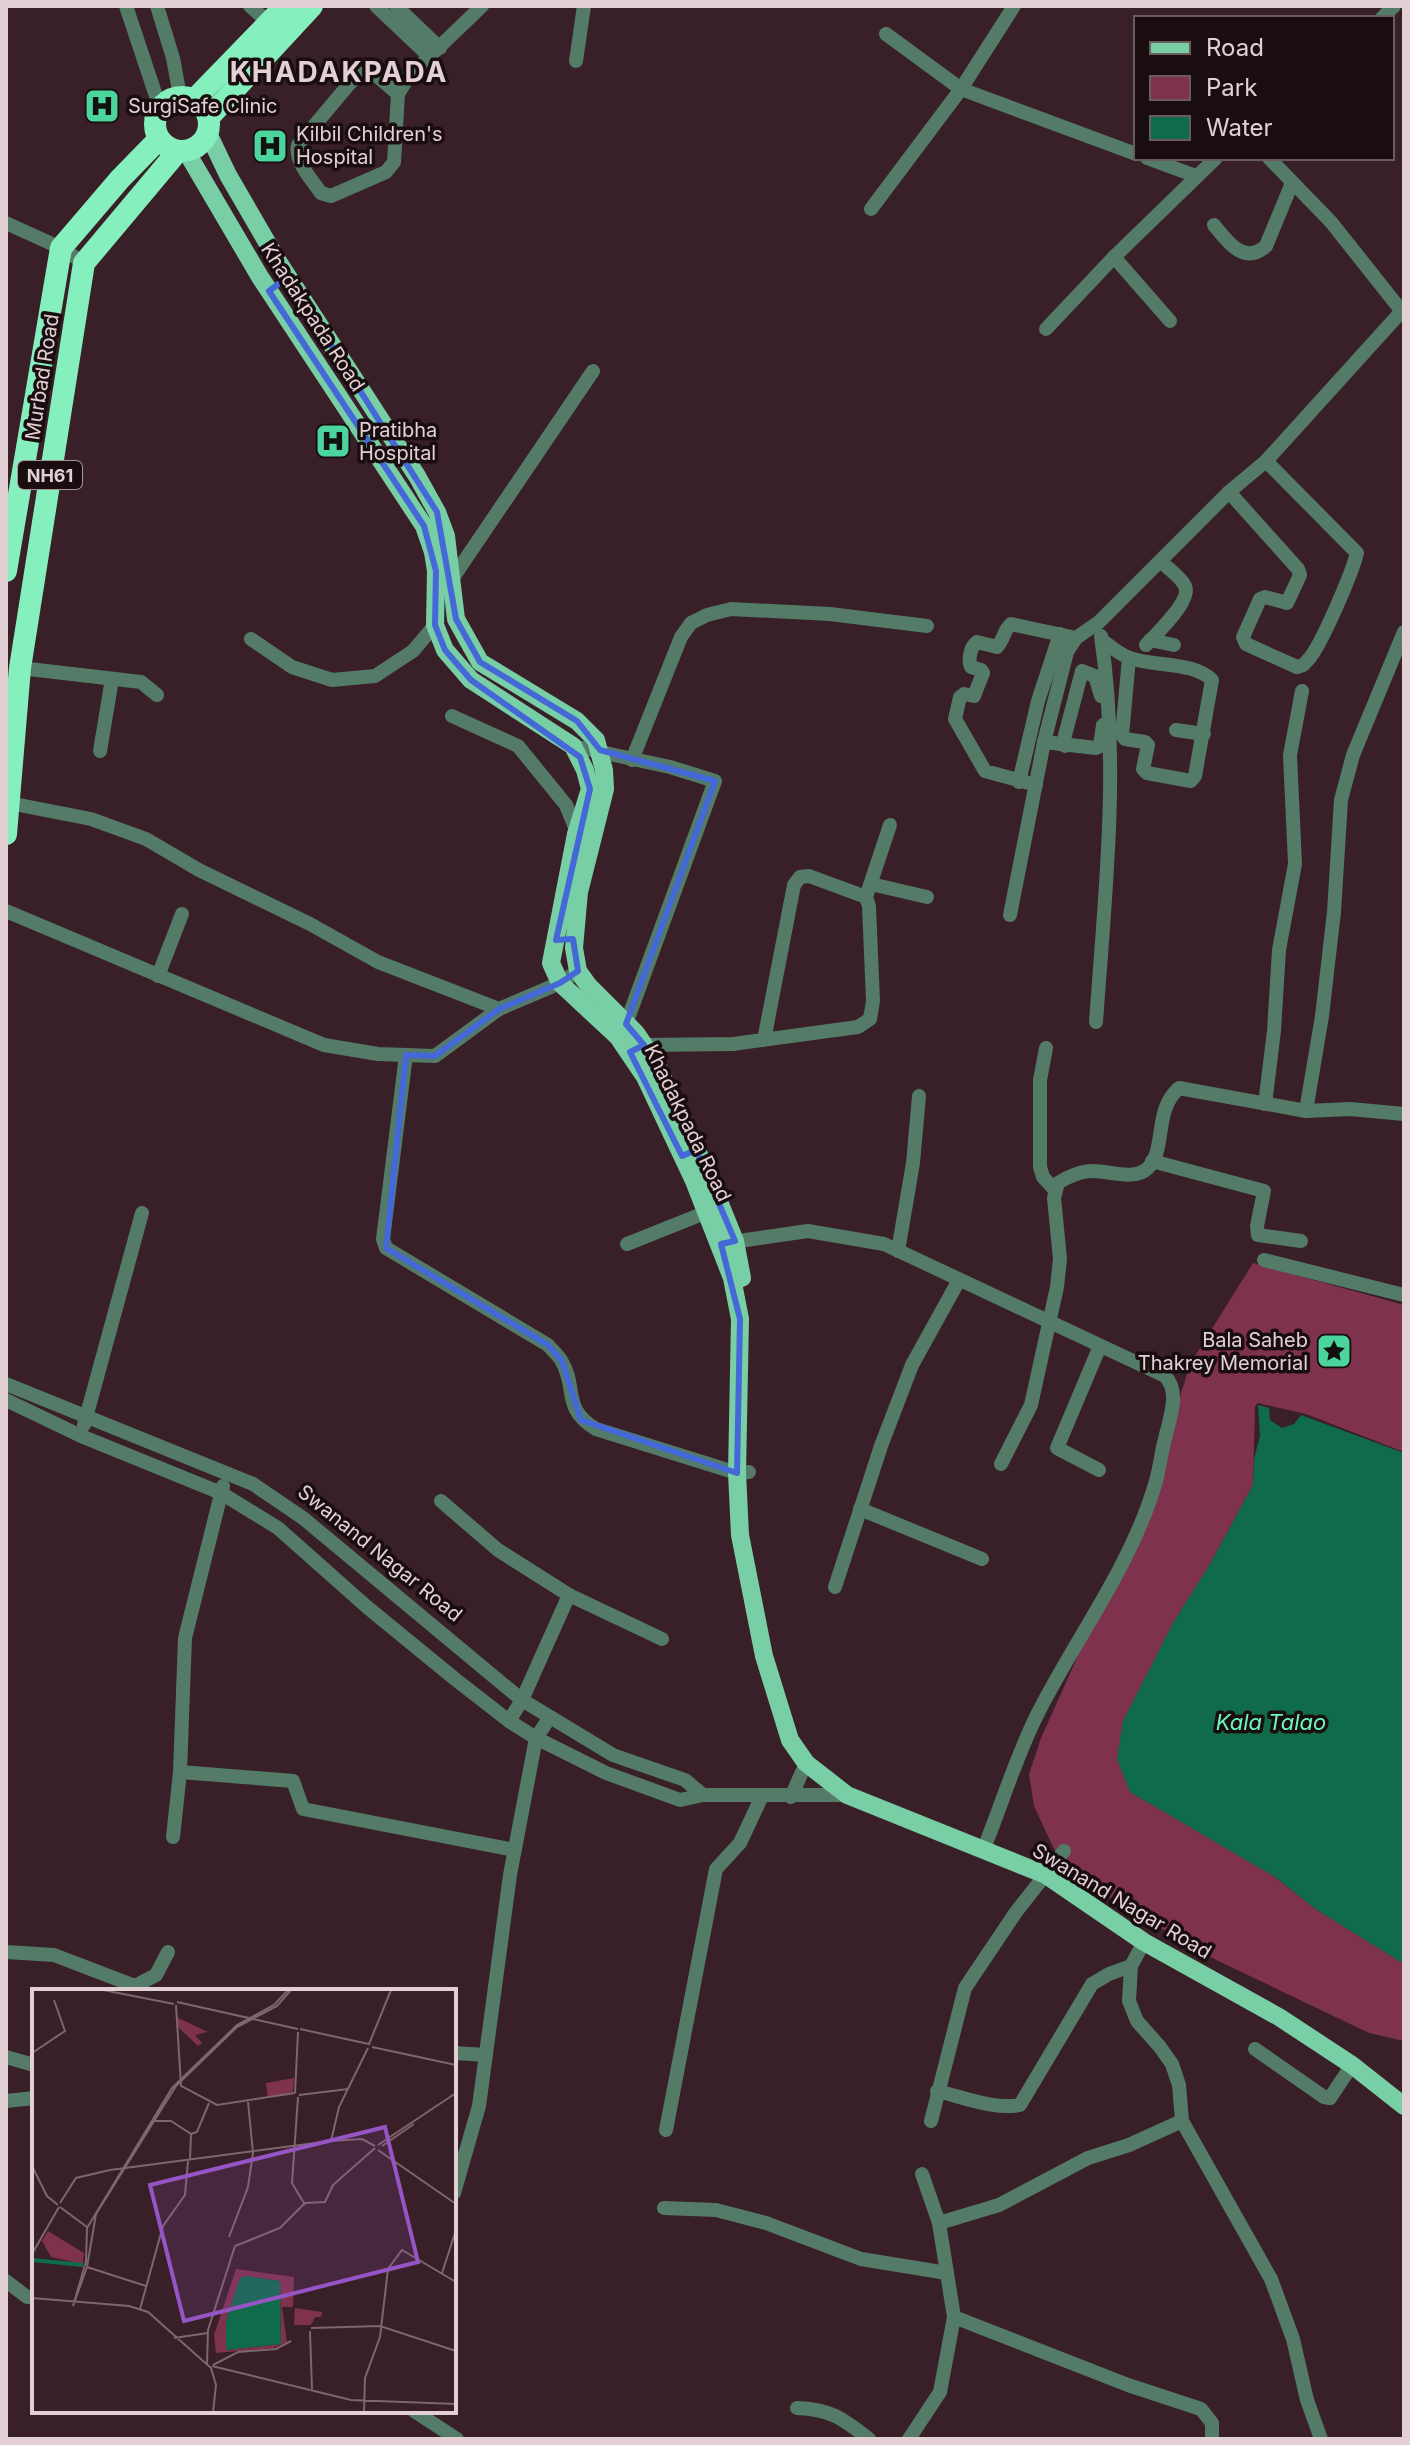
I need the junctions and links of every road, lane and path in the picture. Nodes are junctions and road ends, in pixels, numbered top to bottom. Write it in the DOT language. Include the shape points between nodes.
graph roads {
  1 [pos="126,6"];
  2 [pos="157,6"];
  3 [pos="250,6"];
  4 [pos="285,6"];
  5 [pos="312,6"];
  6 [pos="376,6"];
  7 [pos="396,6"];
  8 [pos="482,6"];
  9 [pos="584,6"];
  10 [pos="1014,6"];
  11 [pos="268,22"];
  12 [pos="886,34"];
  13 [pos="436,53"];
  14 [pos="576,61"];
  15 [pos="961,89"];
  16 [pos="398,94"];
  17 [pos="160,108"];
  18 [pos="198,111"];
  19 [pos="174,147"];
  20 [pos="1134,153"];
  21 [pos="1154,160"];
  22 [pos="1214,160"];
  23 [pos="1271,160"];
  24 [pos="1196,176"];
  25 [pos="1292,183"];
  26 [pos="871,209"];
  27 [pos="6,223"];
  28 [pos="1214,225"];
  29 [pos="61,248"];
  30 [pos="1114,257"];
  31 [pos="84,263"];
  32 [pos="283,270"];
  33 [pos="264,284"];
  34 [pos="1403,313"];
  35 [pos="1170,321"];
  36 [pos="1046,329"];
  37 [pos="593,371"];
  38 [pos="398,449"];
  39 [pos="1266,461"];
  40 [pos="382,462"];
  41 [pos="1229,492"];
  42 [pos="1162,562"];
  43 [pos="6,563"];
  44 [pos="6,571"];
  45 [pos="35,571"];
  46 [pos="450,581"];
  47 [pos="1099,622"];
  48 [pos="435,625"];
  49 [pos="927,626"];
  50 [pos="1404,632"];
  51 [pos="251,639"];
  52 [pos="1102,640"];
  53 [pos="1040,645"];
  54 [pos="1174,645"];
  55 [pos="1061,650"];
  56 [pos="1129,658"];
  57 [pos="20,668"];
  58 [pos="1082,671"];
  59 [pos="112,679"];
  60 [pos="1302,691"];
  61 [pos="157,695"];
  62 [pos="452,716"];
  63 [pos="1176,730"];
  64 [pos="1204,734"];
  65 [pos="573,746"];
  66 [pos="1065,746"];
  67 [pos="1042,748"];
  68 [pos="1018,749"];
  69 [pos="600,750"];
  70 [pos="100,751"];
  71 [pos="632,760"];
  72 [pos="1019,782"];
  73 [pos="1036,785"];
  74 [pos="9,803"];
  75 [pos="890,825"];
  76 [pos="6,834"];
  77 [pos="576,834"];
  78 [pos="592,850"];
  79 [pos="868,890"];
  80 [pos="927,897"];
  81 [pos="6,911"];
  82 [pos="182,914"];
  83 [pos="1010,915"];
  84 [pos="575,939"];
  85 [pos="556,940"];
  86 [pos="578,971"];
  87 [pos="158,976"];
  88 [pos="560,983"];
  89 [pos="499,1009"];
  90 [pos="1096,1022"];
  91 [pos="626,1024"];
  92 [pos="764,1040"];
  93 [pos="637,1048"];
  94 [pos="1046,1048"];
  95 [pos="406,1055"];
  96 [pos="919,1096"];
  97 [pos="1265,1104"];
  98 [pos="1306,1111"];
  99 [pos="1404,1114"];
  100 [pos="689,1153"];
  101 [pos="1152,1161"];
  102 [pos="1055,1190"];
  103 [pos="707,1212"];
  104 [pos="142,1213"];
  105 [pos="1301,1241"];
  106 [pos="728,1243"];
  107 [pos="627,1244"];
  108 [pos="898,1251"];
  109 [pos="1264,1260"];
  110 [pos="959,1280"];
  111 [pos="1404,1295"];
  112 [pos="1049,1322"];
  113 [pos="1100,1346"];
  114 [pos="6,1384"];
  115 [pos="6,1400"];
  116 [pos="87,1416"];
  117 [pos="81,1436"];
  118 [pos="141,1439"];
  119 [pos="134,1456"];
  120 [pos="1001,1464"];
  121 [pos="1099,1470"];
  122 [pos="743,1473"];
  123 [pos="228,1474"];
  124 [pos="221,1493"];
  125 [pos="441,1501"];
  126 [pos="291,1509"];
  127 [pos="860,1509"];
  128 [pos="278,1528"];
  129 [pos="982,1559"];
  130 [pos="835,1587"];
  131 [pos="569,1595"];
  132 [pos="662,1639"];
  133 [pos="522,1700"];
  134 [pos="550,1717"];
  135 [pos="509,1721"];
  136 [pos="536,1738"];
  137 [pos="613,1755"];
  138 [pos="802,1756"];
  139 [pos="659,1770"];
  140 [pos="180,1772"];
  141 [pos="606,1773"];
  142 [pos="653,1789"];
  143 [pos="703,1795"];
  144 [pos="847,1795"];
  145 [pos="762,1796"];
  146 [pos="791,1797"];
  147 [pos="173,1837"];
  148 [pos="984,1848"];
  149 [pos="514,1850"];
  150 [pos="1064,1851"];
  151 [pos="1046,1875"];
  152 [pos="1144,1942"];
  153 [pos="6,1952"];
  154 [pos="168,1952"];
  155 [pos="1131,1966"];
  156 [pos="137,1989"];
  157 [pos="1255,2049"];
  158 [pos="456,2053"];
  159 [pos="486,2055"];
  160 [pos="6,2057"];
  161 [pos="32,2064"];
  162 [pos="1352,2065"];
  163 [pos="937,2091"];
  164 [pos="32,2098"];
  165 [pos="6,2101"];
  166 [pos="1404,2106"];
  167 [pos="931,2121"];
  168 [pos="1182,2121"];
  169 [pos="666,2130"];
  170 [pos="922,2174"];
  171 [pos="456,2186"];
  172 [pos="664,2208"];
  173 [pos="939,2223"];
  174 [pos="947,2273"];
  175 [pos="6,2281"];
  176 [pos="32,2297"];
  177 [pos="954,2317"];
  178 [pos="797,2408"];
  179 [pos="417,2413"];
  180 [pos="457,2439"];
  181 [pos="869,2439"];
  182 [pos="909,2439"];
  183 [pos="1212,2439"];
  184 [pos="1321,2439"];
  1 -- 17 [label="street"];
  2 -- 18 [label="street" via="173,58"];
  3 -- 11 [label="street"];
  4 -- 11 [label="highway"];
  5 -- 18 [label="highway"];
  6 -- 13 [label="street"];
  7 -- 13 [label="street"];
  8 -- 13 [label="street"];
  9 -- 14 [label="street"];
  10 -- 15 [label="street"];
  11 -- 18 [label="highway"];
  12 -- 15 [label="street"];
  13 -- 16 [label="street" via="409,76"];
  15 -- 20 [label="street"];
  15 -- 26 [label="street"];
  16 -- 16 [label="street" via="394,162 386,172 331,196 321,193 298,158 298,145 361,74 377,76"];
  17 -- 18 [label="highway" via="172,98"];
  17 -- 19 [label="highway" via="155,123"];
  18 -- 19 [label="highway" via="200,145"];
  18 -- 32 [label="main road, Khadakpada Road"];
  19 -- 29 [label="highway" via="120,179"];
  19 -- 31 [label="highway"];
  19 -- 33 [label="main road, Khadakpada Road"];
  21 -- 24 [label="street"];
  22 -- 24 [label="street"];
  23 -- 25 [label="street"];
  24 -- 30 [label="street"];
  25 -- 28 [label="street" via="1261,251 1235,250"];
  25 -- 34 [label="street" via="1331,222"];
  27 -- 29 [label="street"];
  29 -- 31 [label="street"];
  29 -- 43 [label="highway, NH61"];
  30 -- 35 [label="street"];
  30 -- 36 [label="street"];
  31 -- 45 [label="highway, Murbad Road / NH61"];
  32 -- 33 [label="main road"];
  32 -- 38 [label="main road, Khadakpada Road"];
  33 -- 40 [label="main road, Khadakpada Road"];
  34 -- 39 [label="street"];
  37 -- 46 [label="street"];
  38 -- 40 [label="main road"];
  38 -- 46 [label="main road, Khadakpada Road" via="437,512 446,536"];
  39 -- 41 [label="street"];
  39 -- 41 [label="street" via="1357,553 1305,664 1297,667 1246,644 1243,637 1260,599 1287,603 1300,575"];
  40 -- 48 [label="main road, Khadakpada Road" via="424,526 433,552"];
  41 -- 42 [label="street"];
  42 -- 47 [label="street"];
  42 -- 54 [label="street" via="1186,594 1148,642"];
  43 -- 44 [label="highway, NH61"];
  43 -- 45 [label="street"];
  45 -- 57 [label="highway, Murbad Road / NH61"];
  46 -- 48 [label="street"];
  46 -- 69 [label="main road, Khadakpada Road" via="456,619 480,662 577,721"];
  47 -- 52 [label="street"];
  47 -- 55 [label="street"];
  48 -- 51 [label="street" via="413,651 375,676 332,680 292,667"];
  48 -- 65 [label="main road, Khadakpada Road" via="445,650 471,680"];
  49 -- 71 [label="street" via="759,610 707,615 691,623 681,637"];
  50 -- 98 [label="street" via="1353,755 1341,800 1322,1016"];
  52 -- 56 [label="street"];
  52 -- 90 [label="street" via="1111,804"];
  53 -- 55 [label="street"];
  55 -- 58 [label="street"];
  55 -- 67 [label="street"];
  55 -- 68 [label="street"];
  55 -- 72 [label="street" via="1011,624 997,647 977,642 973,646 969,662 983,673 977,694 960,697 955,719 985,771"];
  56 -- 64 [label="street" via="1209,676"];
  56 -- 64 [label="street" via="1122,735 1148,745 1143,769 1191,781"];
  57 -- 59 [label="street"];
  57 -- 74 [label="highway, Murbad Road / NH61"];
  58 -- 66 [label="street"];
  58 -- 66 [label="street" via="1098,680 1104,718 1100,746"];
  59 -- 61 [label="street" via="141,682"];
  59 -- 70 [label="street"];
  60 -- 97 [label="street" via="1290,755 1295,864 1279,950"];
  62 -- 77 [label="street" via="518,746 566,805"];
  63 -- 64 [label="street"];
  65 -- 69 [label="street"];
  65 -- 77 [label="main road" via="590,789"];
  66 -- 67 [label="street" via="1056,742"];
  67 -- 68 [label="street"];
  67 -- 73 [label="street"];
  68 -- 72 [label="street"];
  69 -- 71 [label="street"];
  69 -- 78 [label="main road" via="605,789"];
  71 -- 91 [label="street" via="715,781"];
  72 -- 73 [label="street"];
  73 -- 83 [label="street"];
  74 -- 76 [label="highway, Murbad Road / NH61"];
  74 -- 89 [label="street" via="91,819 146,839 378,962"];
  75 -- 79 [label="street"];
  77 -- 78 [label="street"];
  77 -- 85 [label="main road"];
  78 -- 84 [label="main road" via="579,892"];
  79 -- 80 [label="street"];
  79 -- 92 [label="street" via="809,876 794,885"];
  79 -- 92 [label="street" via="870,1019 858,1027"];
  81 -- 87 [label="street"];
  82 -- 87 [label="street"];
  84 -- 85 [label="main road"];
  84 -- 86 [label="main road"];
  85 -- 88 [label="main road" via="551,963"];
  86 -- 88 [label="street"];
  86 -- 91 [label="main road, Khadakpada Road"];
  87 -- 95 [label="street" via="324,1045"];
  88 -- 89 [label="street"];
  88 -- 93 [label="main road, Khadakpada Road"];
  89 -- 95 [label="street" via="435,1056"];
  91 -- 93 [label="main road, Khadakpada Road"];
  92 -- 93 [label="street"];
  93 -- 100 [label="main road, Khadakpada Road"];
  94 -- 102 [label="street" via="1040,1080 1040,1167"];
  95 -- 122 [label="street" via="386,1248 548,1345 562,1361 581,1420"];
  96 -- 108 [label="street"];
  97 -- 98 [label="street"];
  97 -- 101 [label="street" via="1179,1088 1167,1099"];
  98 -- 99 [label="street"];
  100 -- 103 [label="main road, Khadakpada Road"];
  100 -- 106 [label="main road, Khadakpada Road"];
  101 -- 102 [label="street" via="1133,1175 1090,1171 1065,1179"];
  101 -- 105 [label="street" via="1264,1191 1258,1235"];
  102 -- 112 [label="street" via="1060,1259"];
  103 -- 106 [label="main road, Khadakpada Road"];
  103 -- 107 [label="street"];
  104 -- 116 [label="street"];
  106 -- 108 [label="street" via="808,1231"];
  106 -- 122 [label="main road, Khadakpada Road" via="748,1317"];
  108 -- 110 [label="street"];
  109 -- 111 [label="street"];
  110 -- 112 [label="street"];
  110 -- 127 [label="street" via="912,1365"];
  112 -- 113 [label="street"];
  112 -- 120 [label="street" via="1031,1405"];
  113 -- 121 [label="street" via="1057,1448"];
  113 -- 148 [label="street" via="1169,1381 1172,1409 1156,1481 1110,1588 1036,1716"];
  114 -- 116 [label="street, Swanand Nagar Road"];
  115 -- 117 [label="street, Swanand Nagar Road"];
  116 -- 117 [label="street"];
  116 -- 118 [label="street, Swanand Nagar Road"];
  117 -- 119 [label="street, Swanand Nagar Road"];
  118 -- 119 [label="street"];
  118 -- 123 [label="street, Swanand Nagar Road"];
  119 -- 124 [label="street, Swanand Nagar Road"];
  122 -- 138 [label="main road, Khadakpada Road" via="746,1533"];
  123 -- 124 [label="street"];
  123 -- 126 [label="street, Swanand Nagar Road"];
  124 -- 128 [label="street, Swanand Nagar Road"];
  124 -- 140 [label="street" via="185,1638"];
  125 -- 131 [label="street" via="498,1550"];
  126 -- 128 [label="street"];
  126 -- 133 [label="street, Swanand Nagar Road"];
  127 -- 129 [label="street"];
  127 -- 130 [label="street"];
  128 -- 135 [label="street, Swanand Nagar Road"];
  131 -- 132 [label="street"];
  131 -- 133 [label="street"];
  133 -- 134 [label="street, Swanand Nagar Road"];
  133 -- 135 [label="street"];
  134 -- 136 [label="street"];
  134 -- 137 [label="street, Swanand Nagar Road"];
  135 -- 136 [label="street, Swanand Nagar Road"];
  136 -- 141 [label="street, Swanand Nagar Road"];
  136 -- 149 [label="street"];
  137 -- 139 [label="street, Swanand Nagar Road"];
  137 -- 141 [label="street"];
  138 -- 144 [label="main road"];
  138 -- 146 [label="street"];
  139 -- 142 [label="street"];
  139 -- 143 [label="street, Swanand Nagar Road" via="685,1780"];
  140 -- 147 [label="street"];
  140 -- 149 [label="street" via="293,1781 303,1809"];
  141 -- 142 [label="street, Swanand Nagar Road"];
  142 -- 143 [label="street, Swanand Nagar Road" via="680,1800"];
  143 -- 145 [label="street, Swanand Nagar Road"];
  144 -- 146 [label="street, Swanand Nagar Road"];
  144 -- 148 [label="main road, Swanand Nagar Road"];
  145 -- 146 [label="street, Swanand Nagar Road"];
  145 -- 169 [label="street" via="740,1843 716,1869"];
  148 -- 151 [label="main road, Swanand Nagar Road"];
  149 -- 159 [label="street"];
  150 -- 151 [label="street"];
  151 -- 152 [label="main road, Swanand Nagar Road"];
  151 -- 163 [label="street" via="965,1988"];
  152 -- 155 [label="street"];
  152 -- 162 [label="main road, Swanand Nagar Road" via="1279,2017"];
  153 -- 156 [label="street" via="54,1955"];
  154 -- 156 [label="street" via="156,1975"];
  155 -- 163 [label="street" via="1092,1984 1020,2105"];
  155 -- 168 [label="street" via="1129,2001 1137,2021 1172,2064"];
  157 -- 162 [label="street" via="1330,2098"];
  158 -- 159 [label="street"];
  159 -- 171 [label="street" via="479,2106"];
  160 -- 161 [label="street"];
  162 -- 166 [label="main road, Swanand Nagar Road"];
  163 -- 167 [label="street"];
  164 -- 165 [label="street"];
  168 -- 173 [label="street" via="1088,2158 999,2205"];
  168 -- 184 [label="street" via="1271,2279"];
  170 -- 173 [label="street"];
  172 -- 174 [label="street" via="716,2210 861,2259"];
  173 -- 174 [label="street"];
  174 -- 177 [label="street"];
  175 -- 176 [label="street"];
  177 -- 182 [label="street" via="940,2392"];
  177 -- 183 [label="street" via="1201,2409 1212,2423"];
  178 -- 181 [label="street" via="840,2417"];
  179 -- 180 [label="street"];
}
